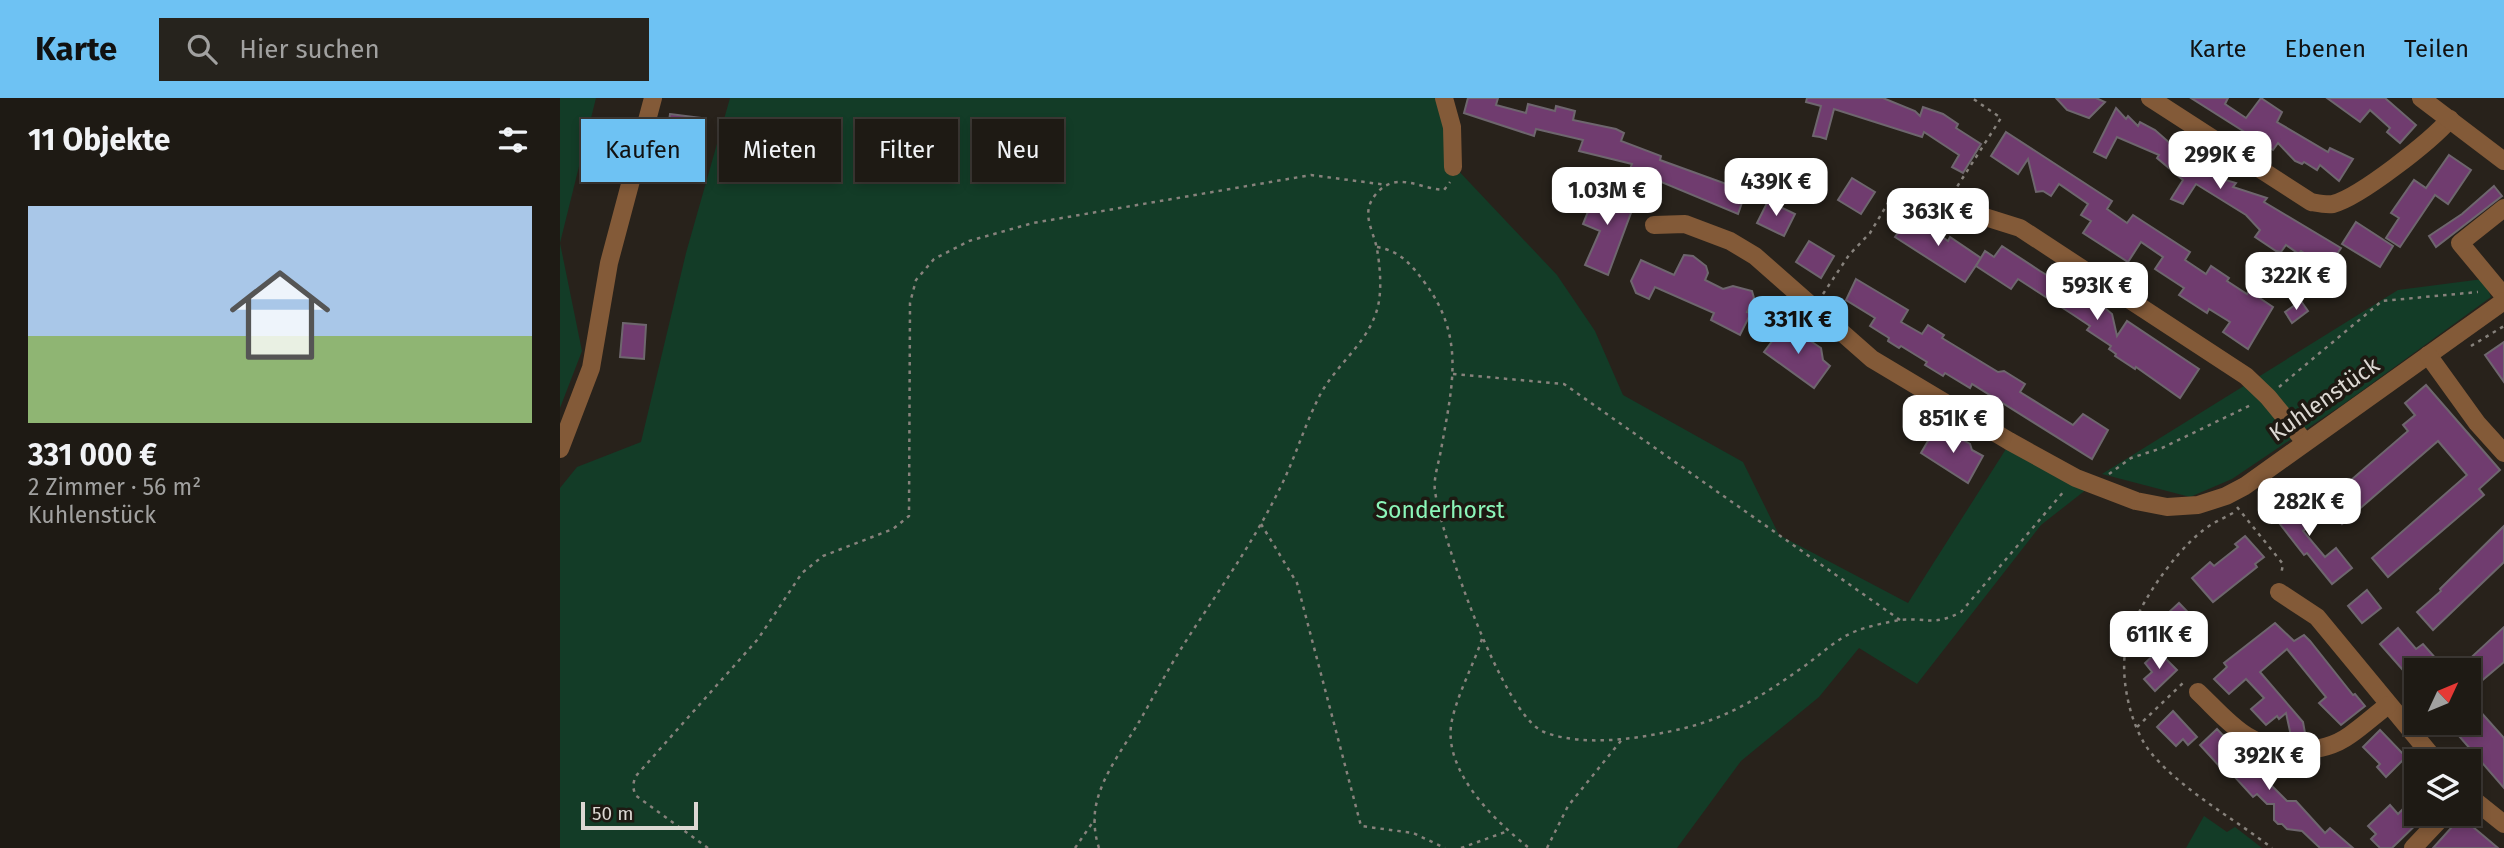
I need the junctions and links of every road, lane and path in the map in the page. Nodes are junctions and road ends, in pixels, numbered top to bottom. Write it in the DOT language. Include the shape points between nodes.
graph roads {
  1 [pos="653,98"];
  2 [pos="1444,98"];
  3 [pos="1972,98"];
  4 [pos="2150,98"];
  5 [pos="2421,98"];
  6 [pos="2450,120"];
  7 [pos="2504,161"];
  8 [pos="1452,167"];
  9 [pos="1387,185"];
  10 [pos="2504,208"];
  11 [pos="1938,217"];
  12 [pos="1985,217"];
  13 [pos="1654,225"];
  14 [pos="1377,247"];
  15 [pos="1826,289"];
  16 [pos="2480,292"];
  17 [pos="2504,298"];
  18 [pos="2428,355"];
  19 [pos="1454,374"];
  20 [pos="2268,397"];
  21 [pos="2305,442"];
  22 [pos="560,449"];
  23 [pos="2504,453"];
  24 [pos="2076,478"];
  25 [pos="2096,485"];
  26 [pos="1261,524"];
  27 [pos="2278,592"];
  28 [pos="1900,620"];
  29 [pos="1482,639"];
  30 [pos="2198,692"];
  31 [pos="2388,705"];
  32 [pos="2137,726"];
  33 [pos="1625,737"];
  34 [pos="2426,749"];
  35 [pos="2481,806"];
  36 [pos="1095,819"];
  37 [pos="2504,824"];
  38 [pos="2434,826"];
  39 [pos="1508,831"];
  40 [pos="2267,846"];
  41 [pos="708,848"];
  42 [pos="1075,848"];
  43 [pos="1099,848"];
  44 [pos="1446,848"];
  45 [pos="1461,848"];
  46 [pos="1529,848"];
  47 [pos="1547,848"];
  48 [pos="2272,848"];
  49 [pos="2413,848"];
  1 -- 22 [label="street" via="609,263 591,368"];
  2 -- 8 [label="street" via="1452,127"];
  3 -- 11 [label="path" via="2001,118"];
  4 -- 6 [label="street" via="2311,202 2331,204 2354,194"];
  5 -- 6 [label="street"];
  6 -- 7 [label="street"];
  8 -- 9 [label="path" via="1452,179 1444,190 1397,181"];
  9 -- 14 [label="path" via="1375,194 1367,222"];
  9 -- 41 [label="path" via="1311,175 1033,223 969,241 934,259 916,280 910,303 909,516 893,529 823,556 802,573 758,639 635,777 635,795"];
  10 -- 17 [label="street" via="2460,243"];
  11 -- 12 [label="path" via="1955,226"];
  11 -- 15 [label="path" via="1894,193 1870,233"];
  12 -- 20 [label="street" via="2020,228 2235,369"];
  13 -- 24 [label="street, Kuhlenstück" via="1685,225 1747,251 1872,359"];
  14 -- 19 [label="path" via="1393,250 1411,264 1438,300 1453,341"];
  14 -- 26 [label="path" via="1379,292 1373,322 1318,399"];
  16 -- 20 [label="path" via="2382,301"];
  17 -- 18 [label="street, Kuhlenstück"];
  18 -- 21 [label="street, Kuhlenstück"];
  18 -- 23 [label="street"];
  19 -- 28 [label="path" via="1564,384"];
  19 -- 29 [label="path" via="1434,489"];
  20 -- 21 [label="street"];
  20 -- 25 [label="path" via="2131,458"];
  21 -- 25 [label="street, Kuhlenstück" via="2245,486 2198,505 2167,507 2136,501"];
  24 -- 25 [label="street, Kuhlenstück"];
  24 -- 28 [label="path" via="1961,612 1943,621"];
  26 -- 36 [label="path" via="1122,749 1097,802"];
  26 -- 44 [label="path" via="1297,583 1361,826 1413,833"];
  27 -- 31 [label="street" via="2316,617"];
  27 -- 32 [label="path" via="2283,564 2238,510 2201,531 2154,587 2125,651 2128,698"];
  28 -- 33 [label="path" via="1858,630 1735,712 1685,728"];
  29 -- 33 [label="path" via="1513,700 1542,732 1582,740"];
  29 -- 39 [label="path" via="1452,720 1451,738 1478,801"];
  30 -- 31 [label="street" via="2246,736 2286,750 2314,750 2340,741"];
  30 -- 32 [label="path" via="2183,682"];
  31 -- 34 [label="street"];
  32 -- 40 [label="path" via="2165,767"];
  33 -- 47 [label="path" via="1568,806"];
  35 -- 37 [label="street"];
  36 -- 42 [label="path"];
  36 -- 43 [label="path"];
  38 -- 49 [label="street"];
  39 -- 45 [label="path"];
  39 -- 46 [label="path"];
  40 -- 48 [label="path"];
}
